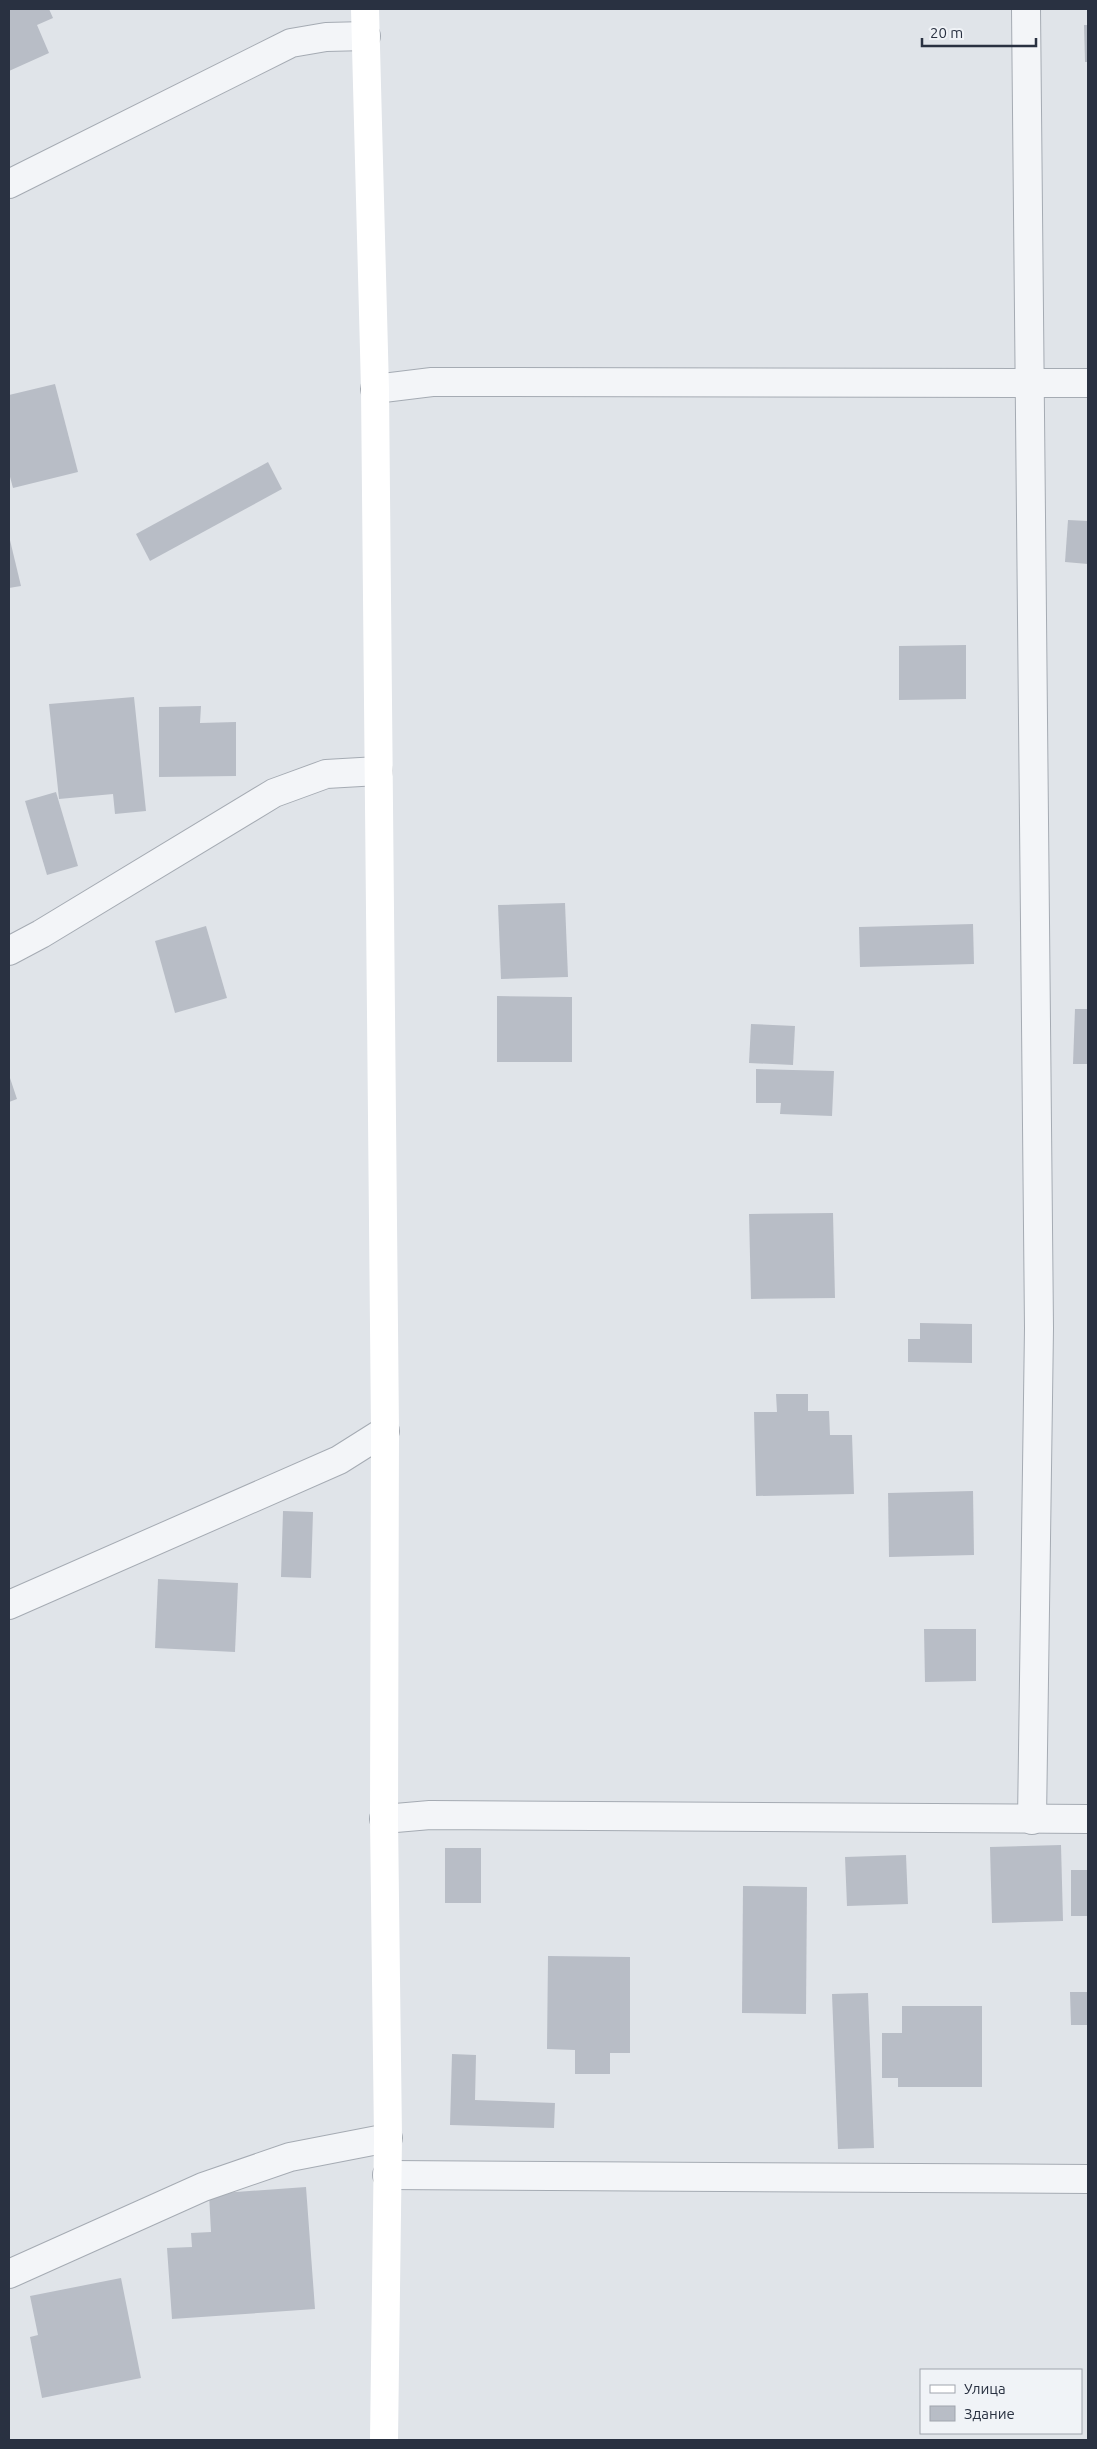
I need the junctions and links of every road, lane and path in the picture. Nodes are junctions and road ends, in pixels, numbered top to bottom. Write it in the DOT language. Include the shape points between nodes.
graph roads {
  1 [pos="366,9"];
  2 [pos="1026,9"];
  3 [pos="366,36"];
  4 [pos="9,184"];
  5 [pos="1030,383"];
  6 [pos="1088,383"];
  7 [pos="375,389"];
  8 [pos="378,771"];
  9 [pos="9,951"];
  10 [pos="385,1431"];
  11 [pos="9,1605"];
  12 [pos="1088,1819"];
  13 [pos="384,1820"];
  14 [pos="1032,1820"];
  15 [pos="388,2138"];
  16 [pos="387,2174"];
  17 [pos="1088,2179"];
  18 [pos="9,2274"];
  19 [pos="384,2440"];
  1 -- 3 [label="street"];
  2 -- 5 [label="street"];
  3 -- 4 [label="street" via="326,37 291,43"];
  3 -- 7 [label="street"];
  5 -- 6 [label="street"];
  5 -- 7 [label="street" via="432,382"];
  5 -- 14 [label="street" via="1039,1318"];
  7 -- 8 [label="street"];
  8 -- 9 [label="street" via="326,774 274,793"];
  8 -- 10 [label="street"];
  10 -- 11 [label="street" via="339,1460"];
  10 -- 13 [label="street"];
  12 -- 14 [label="street"];
  13 -- 14 [label="street" via="440,1815"];
  13 -- 15 [label="street"];
  15 -- 16 [label="street"];
  15 -- 18 [label="street" via="290,2157 203,2187"];
  16 -- 17 [label="street"];
  16 -- 19 [label="street"];
}
